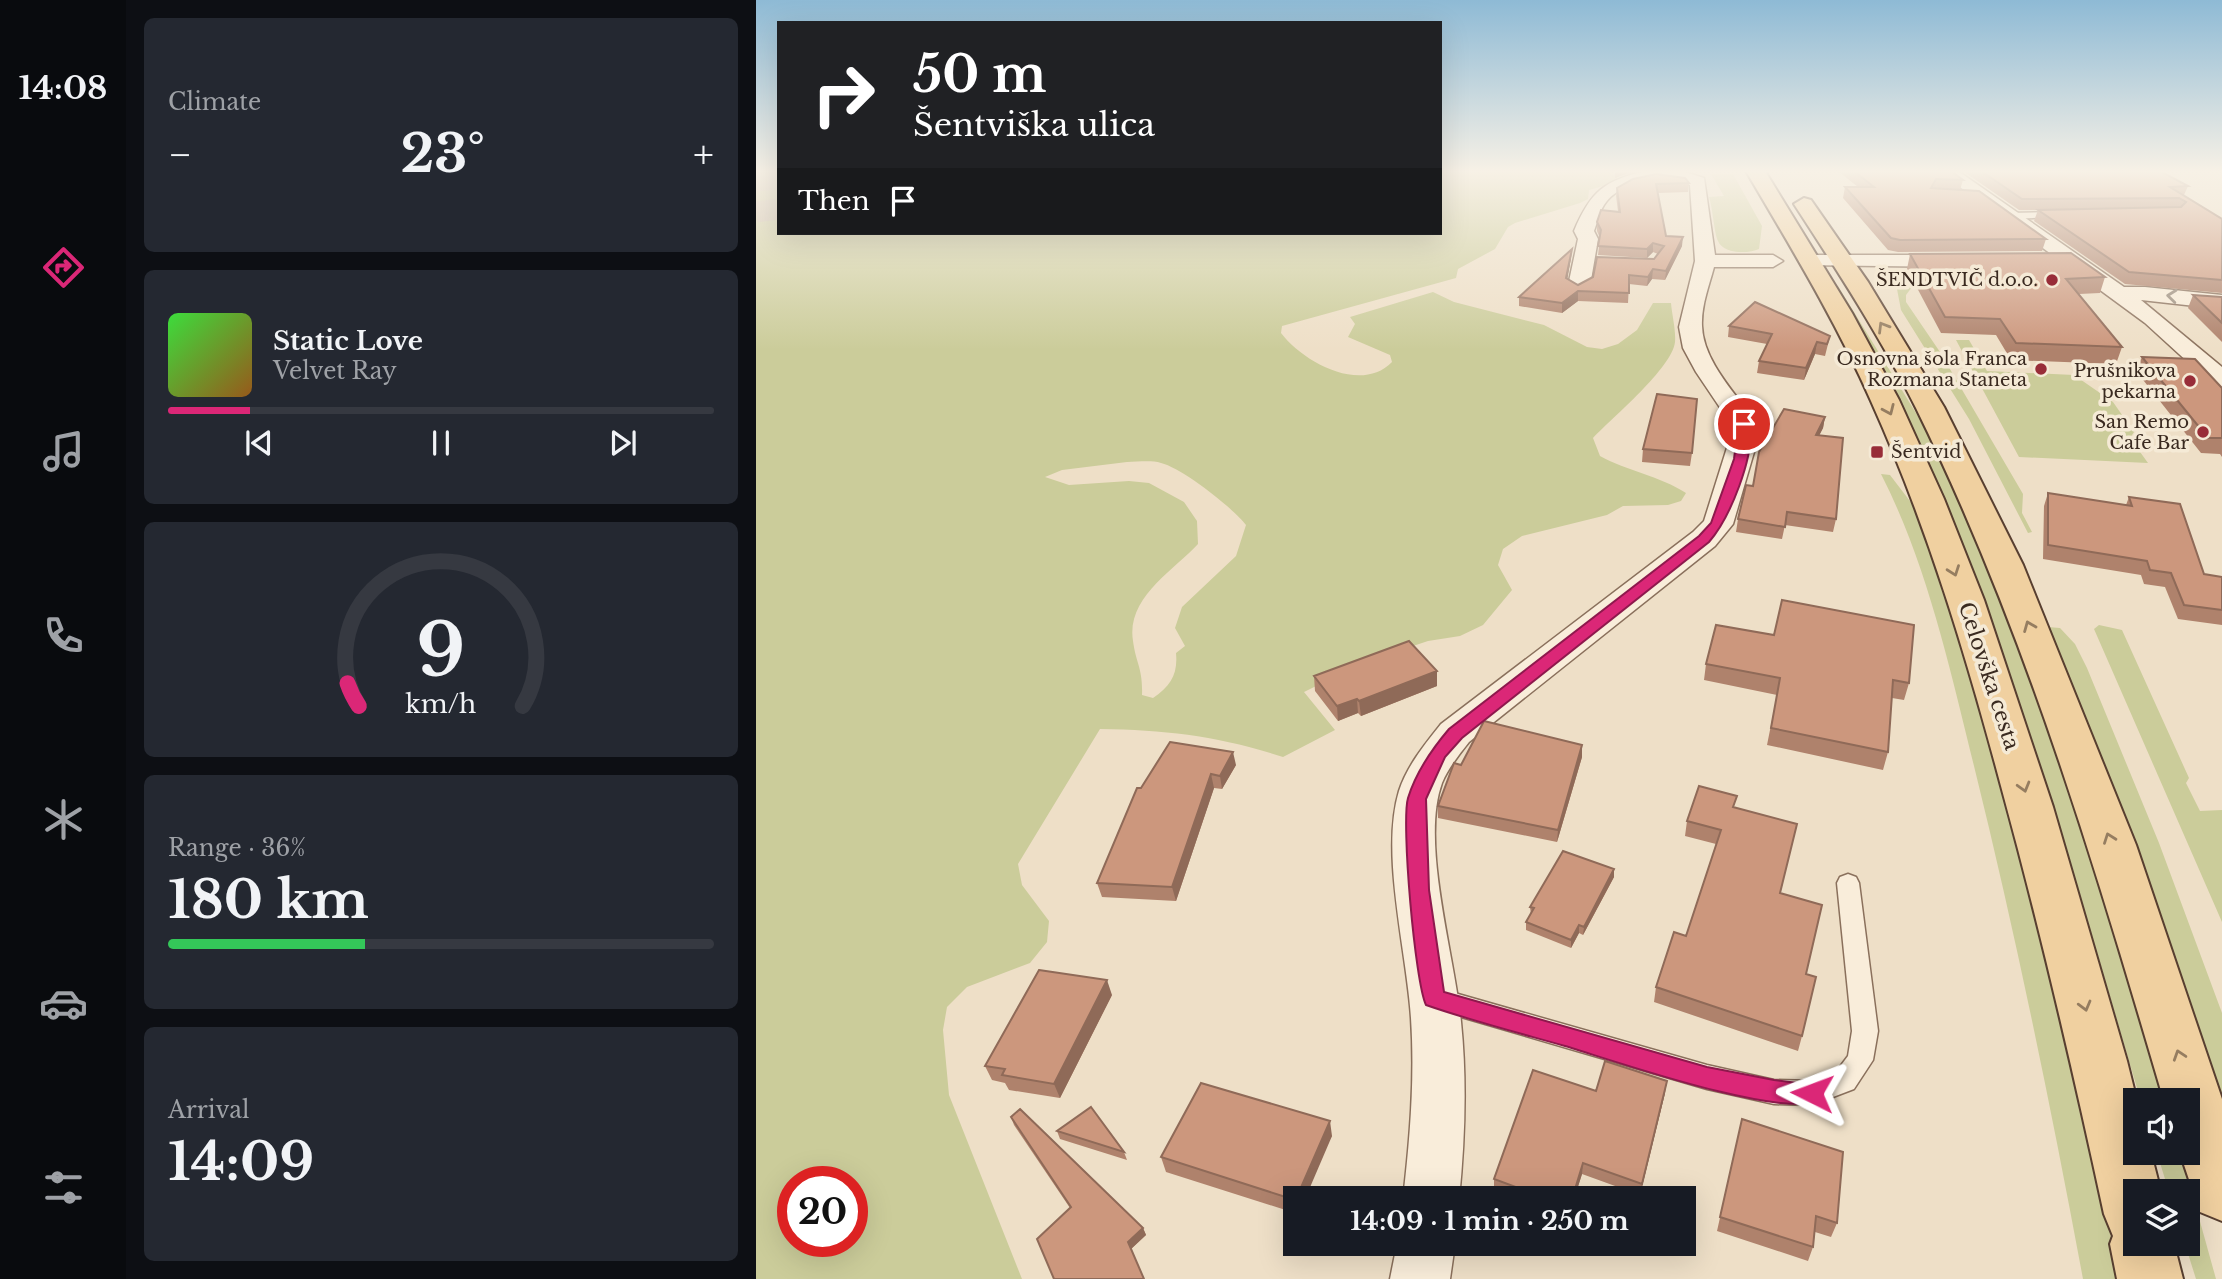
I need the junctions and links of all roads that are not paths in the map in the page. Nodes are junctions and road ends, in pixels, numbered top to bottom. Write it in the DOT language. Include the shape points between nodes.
graph roads {
  1 [pos="1584,231"];
  2 [pos="1702,231"];
  3 [pos="1790,231"];
  4 [pos="1803,231"];
  5 [pos="2030,231"];
  6 [pos="2036,260"];
  7 [pos="2073,260"];
  8 [pos="1705,261"];
  9 [pos="1808,261"];
  10 [pos="1978,261"];
  11 [pos="1579,286"];
  12 [pos="2121,294"];
  13 [pos="2220,301"];
  14 [pos="2222,380"];
  15 [pos="1848,883"];
  16 [pos="1434,998"];
  17 [pos="2127,1179"];
  18 [pos="1433,1186"];
  19 [pos="2222,1190"];
  20 [pos="1424,1256"];
  21 [pos="2145,1256"];
  22 [pos="1420,1279"];
  23 [pos="2150,1279"];
  1 -- 11 [label="street" via="1589,260"];
  2 -- 8 [label="street"];
  3 -- 9 [label="main road, Celovška cesta"];
  4 -- 9 [label="main road, Celovška cesta"];
  5 -- 7 [label="street"];
  6 -- 7 [label="street"];
  7 -- 12 [label="street"];
  8 -- 9 [label="street"];
  8 -- 16 [label="street" via="1690,327 1695,348 1744,424 1745,435 1718,524 1455,733 1437,755 1417,799 1416,826 1419,890"];
  9 -- 10 [label="street"];
  9 -- 17 [label="main road, Celovška cesta, one-way" via="1885,401 1964,599 2044,856"];
  19 -- 9 [label="main road, Celovška cesta, one-way" via="2112,845 2005,565 1930,407"];
  13 -- 12 [label="street, one-way"];
  12 -- 14 [label="street"];
  15 -- 16 [label="lane" via="1864,1040 1860,1060 1845,1081 1812,1093 1774,1091 1707,1077"];
  16 -- 18 [label="street" via="1437,1094"];
  20 -- 22 [label="street"];
  21 -- 23 [label="main road"];
}
